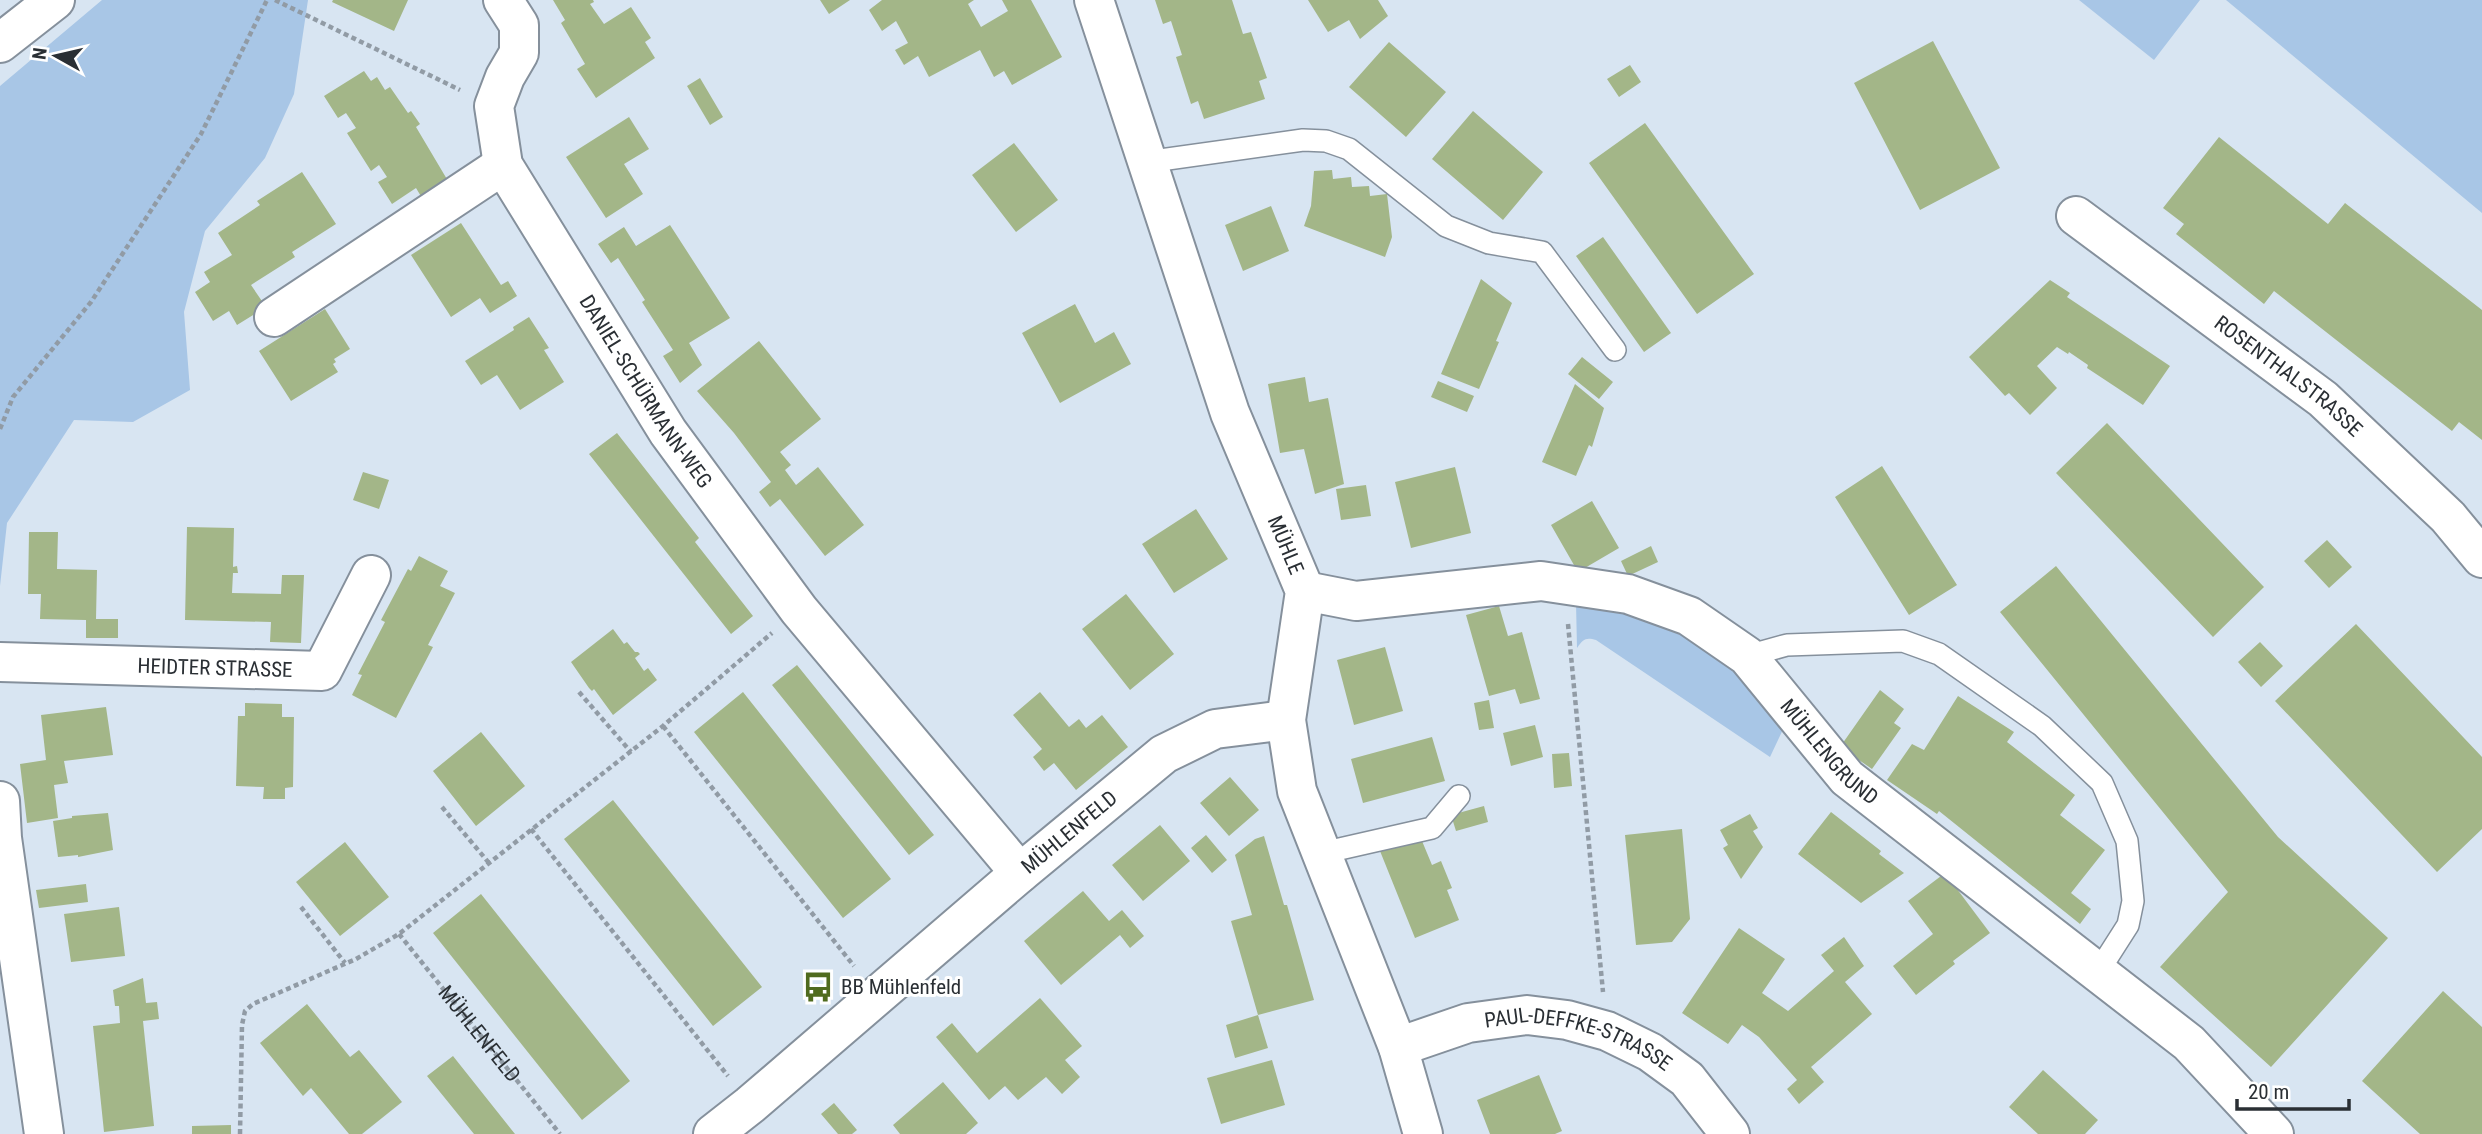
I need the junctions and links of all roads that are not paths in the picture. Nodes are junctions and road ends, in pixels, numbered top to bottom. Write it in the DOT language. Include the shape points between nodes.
graph roads {
  1 [pos="55,0"];
  2 [pos="503,0"];
  3 [pos="1094,0"];
  4 [pos="0,43"];
  5 [pos="1146,162"];
  6 [pos="503,165"];
  7 [pos="2076,216"];
  8 [pos="274,317"];
  9 [pos="1615,350"];
  10 [pos="2482,558"];
  11 [pos="371,575"];
  12 [pos="1306,591"];
  13 [pos="1747,656"];
  14 [pos="0,662"];
  15 [pos="1286,720"];
  16 [pos="1459,796"];
  17 [pos="0,801"];
  18 [pos="1322,853"];
  19 [pos="1020,873"];
  20 [pos="2098,972"];
  21 [pos="1398,1047"];
  22 [pos="44,1134"];
  23 [pos="713,1134"];
  24 [pos="1423,1134"];
  25 [pos="1730,1134"];
  26 [pos="2274,1134"];
  1 -- 4 [label="street"];
  2 -- 6 [label="street, DANIEL-SCHÜRMANN-WEG" via="519,25 519,53 494,106"];
  3 -- 5 [label="street, MÜHLE"];
  5 -- 9 [label="lane" via="1303,140 1349,149 1446,226 1489,243 1542,252"];
  5 -- 12 [label="street, MÜHLE" via="1230,413"];
  6 -- 8 [label="street"];
  6 -- 19 [label="street, DANIEL-SCHÜRMANN-WEG" via="668,432 799,610"];
  7 -- 10 [label="street, ROSENTHALSTRASSE" via="2323,399 2448,517"];
  11 -- 14 [label="street, HEIDTER STRASSE" via="322,671"];
  12 -- 13 [label="street, MÜHLENGRUND" via="1356,601 1541,582 1628,594 1689,616"];
  12 -- 15 [label="street, MÜHLE"];
  13 -- 20 [label="street, MÜHLENGRUND" via="1847,778"];
  13 -- 20 [label="lane" via="1787,645 1903,641 1939,654 2042,726 2102,783 2127,841 2133,901 2128,925"];
  15 -- 18 [label="street, MÜHLE" via="1297,790"];
  15 -- 19 [label="street, MÜHLENFELD" via="1215,729 1164,754"];
  16 -- 18 [label="lane" via="1432,828"];
  17 -- 22 [label="street"];
  18 -- 21 [label="street, MÜHLE"];
  19 -- 23 [label="street, MÜHLENFELD"];
  20 -- 26 [label="street, MÜHLENGRUND" via="2189,1042"];
  21 -- 24 [label="street, MÜHLE"];
  21 -- 25 [label="street, PAUL-DEFFKE-STRASSE" via="1468,1023 1527,1015 1567,1020 1607,1031 1650,1052 1687,1079"];
}
